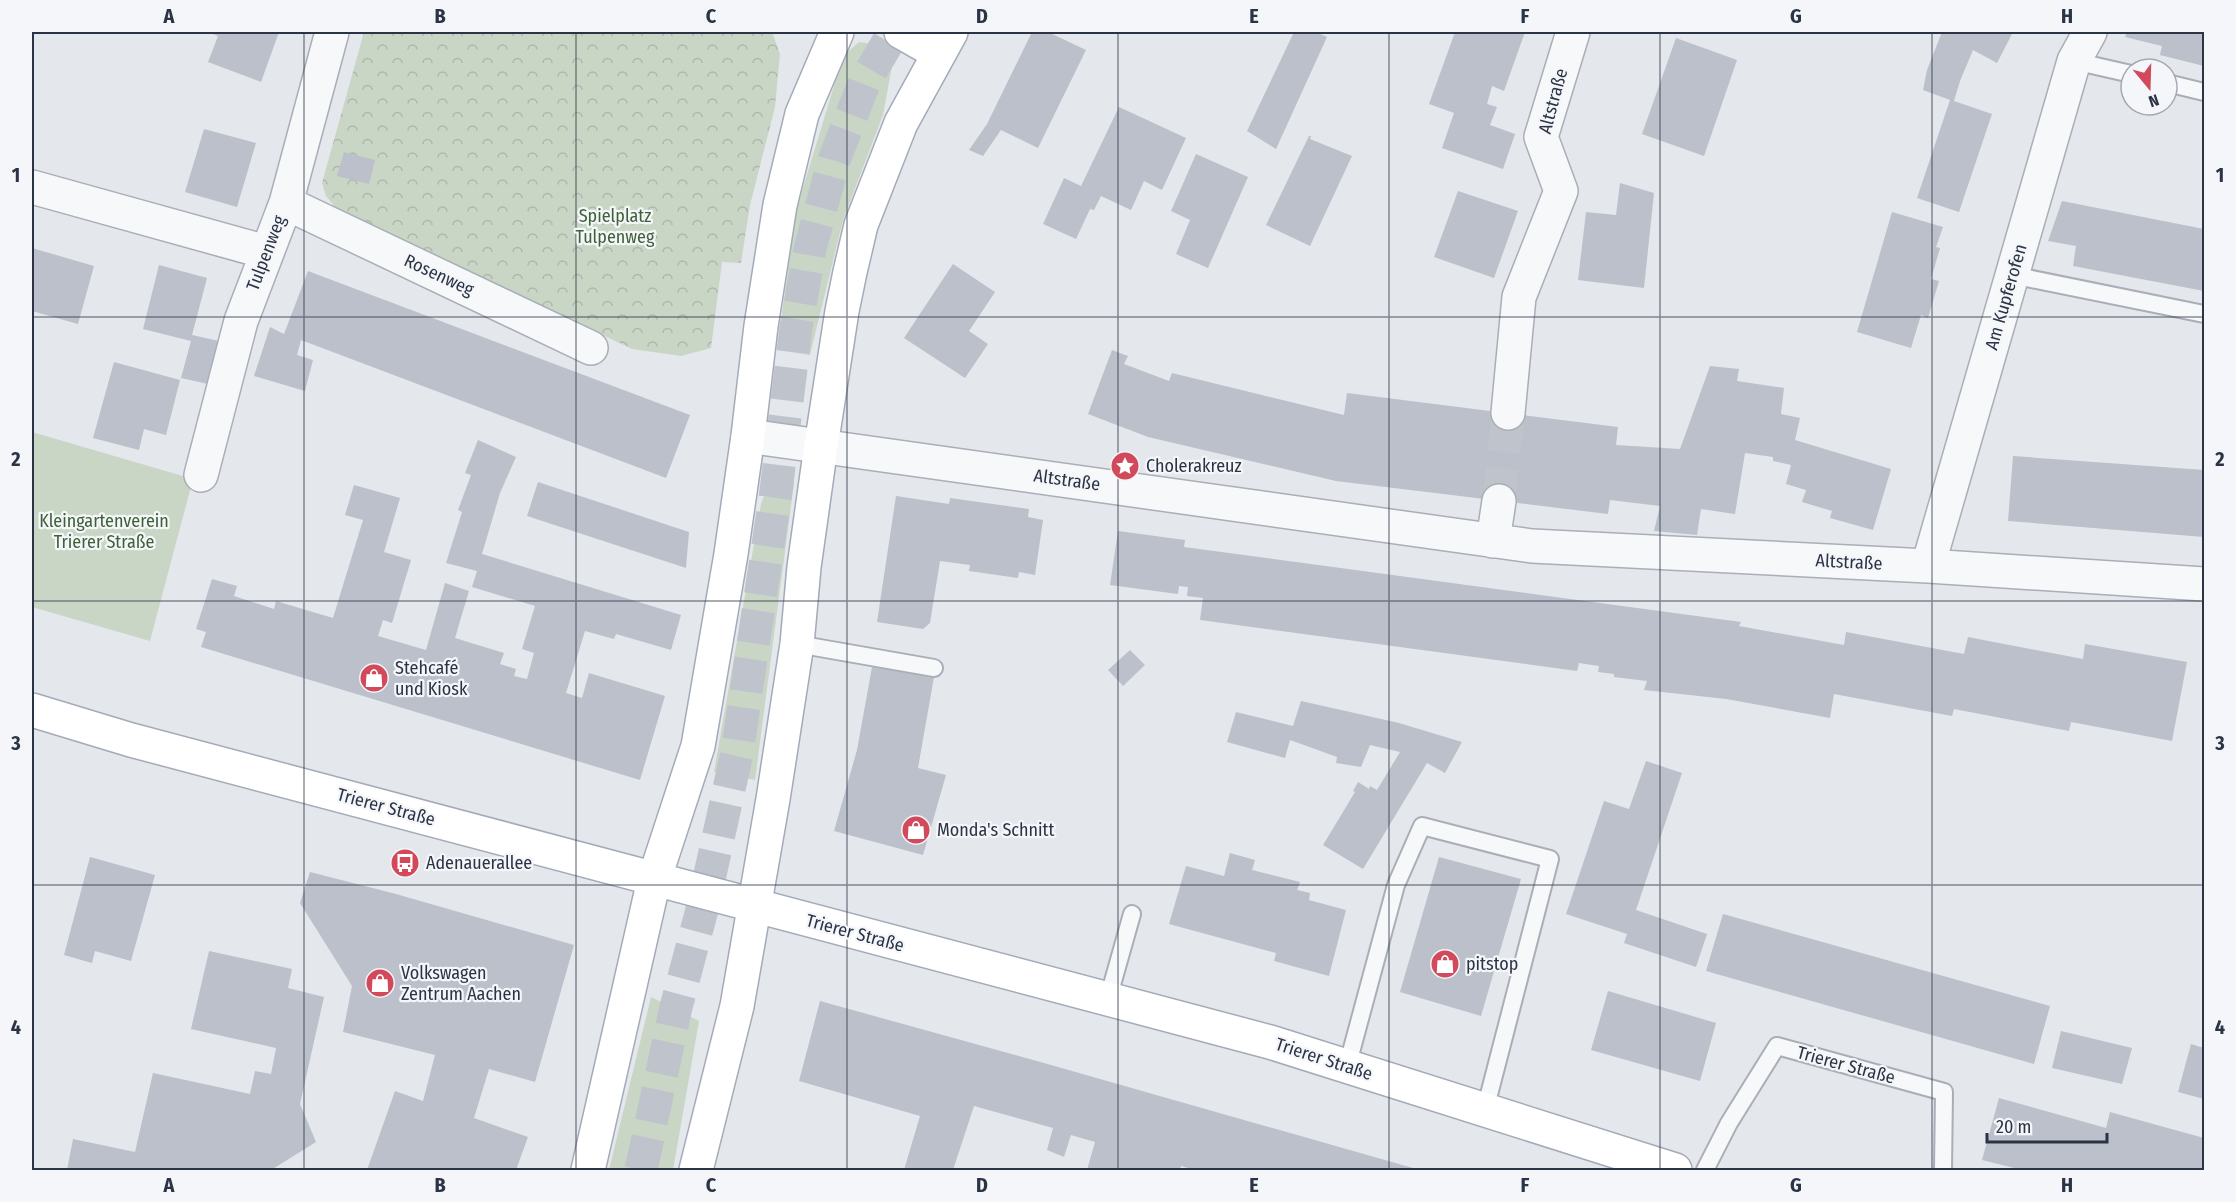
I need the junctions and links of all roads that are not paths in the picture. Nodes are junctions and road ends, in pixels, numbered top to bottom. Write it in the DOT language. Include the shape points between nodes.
graph roads {
  1 [pos="332,32"];
  2 [pos="837,32"];
  3 [pos="901,32"];
  4 [pos="1573,32"];
  5 [pos="2090,32"];
  6 [pos="945,42"];
  7 [pos="2074,61"];
  8 [pos="2119,71"];
  9 [pos="2179,86"];
  10 [pos="2205,92"];
  11 [pos="32,187"];
  12 [pos="286,203"];
  13 [pos="266,252"];
  14 [pos="2012,275"];
  15 [pos="2205,314"];
  16 [pos="591,348"];
  17 [pos="1508,413"];
  18 [pos="748,436"];
  19 [pos="821,446"];
  20 [pos="201,475"];
  21 [pos="1499,501"];
  22 [pos="1493,541"];
  23 [pos="1928,566"];
  24 [pos="2205,584"];
  25 [pos="797,644"];
  26 [pos="934,668"];
  27 [pos="32,710"];
  28 [pos="654,880"];
  29 [pos="754,906"];
  30 [pos="1132,914"];
  31 [pos="1108,999"];
  32 [pos="1347,1067"];
  33 [pos="1485,1110"];
  34 [pos="588,1170"];
  35 [pos="696,1170"];
  36 [pos="1674,1170"];
  37 [pos="1705,1170"];
  38 [pos="1943,1170"];
  1 -- 12 [label="street, Tulpenweg"];
  2 -- 18 [label="main road" via="802,114 780,205 760,326"];
  3 -- 6 [label="main road"];
  4 -- 17 [label="street, Altstraße" via="1541,137 1561,191 1520,297"];
  5 -- 7 [label="street, Am Kupferofen"];
  6 -- 19 [label="main road" via="901,123 861,225 842,311"];
  7 -- 8 [label="lane"];
  7 -- 14 [label="street, Am Kupferofen"];
  9 -- 10 [label="lane"];
  11 -- 13 [label="street"];
  12 -- 13 [label="street, Tulpenweg"];
  12 -- 16 [label="street, Rosenweg"];
  13 -- 20 [label="street, Tulpenweg" via="241,321"];
  14 -- 15 [label="lane"];
  14 -- 23 [label="street, Am Kupferofen"];
  18 -- 19 [label="street, Altstraße"];
  18 -- 28 [label="main road" via="698,746"];
  19 -- 22 [label="street, Altstraße"];
  19 -- 25 [label="main road"];
  21 -- 22 [label="street"];
  22 -- 23 [label="street, Altstraße"];
  23 -- 24 [label="street, Altstraße"];
  25 -- 26 [label="lane"];
  25 -- 29 [label="main road"];
  27 -- 28 [label="main road, Trierer Straße"];
  28 -- 29 [label="main road, Trierer Straße"];
  28 -- 34 [label="main road"];
  29 -- 31 [label="main road, Trierer Straße"];
  29 -- 35 [label="main road" via="737,1006"];
  30 -- 31 [label="lane"];
  31 -- 32 [label="main road, Trierer Straße"];
  32 -- 33 [label="main road, Trierer Straße"];
  32 -- 33 [label="lane" via="1396,885 1422,826 1550,859"];
  33 -- 36 [label="main road, Trierer Straße"];
  37 -- 38 [label="lane, Trierer Straße" via="1777,1046 1944,1092"];
}
